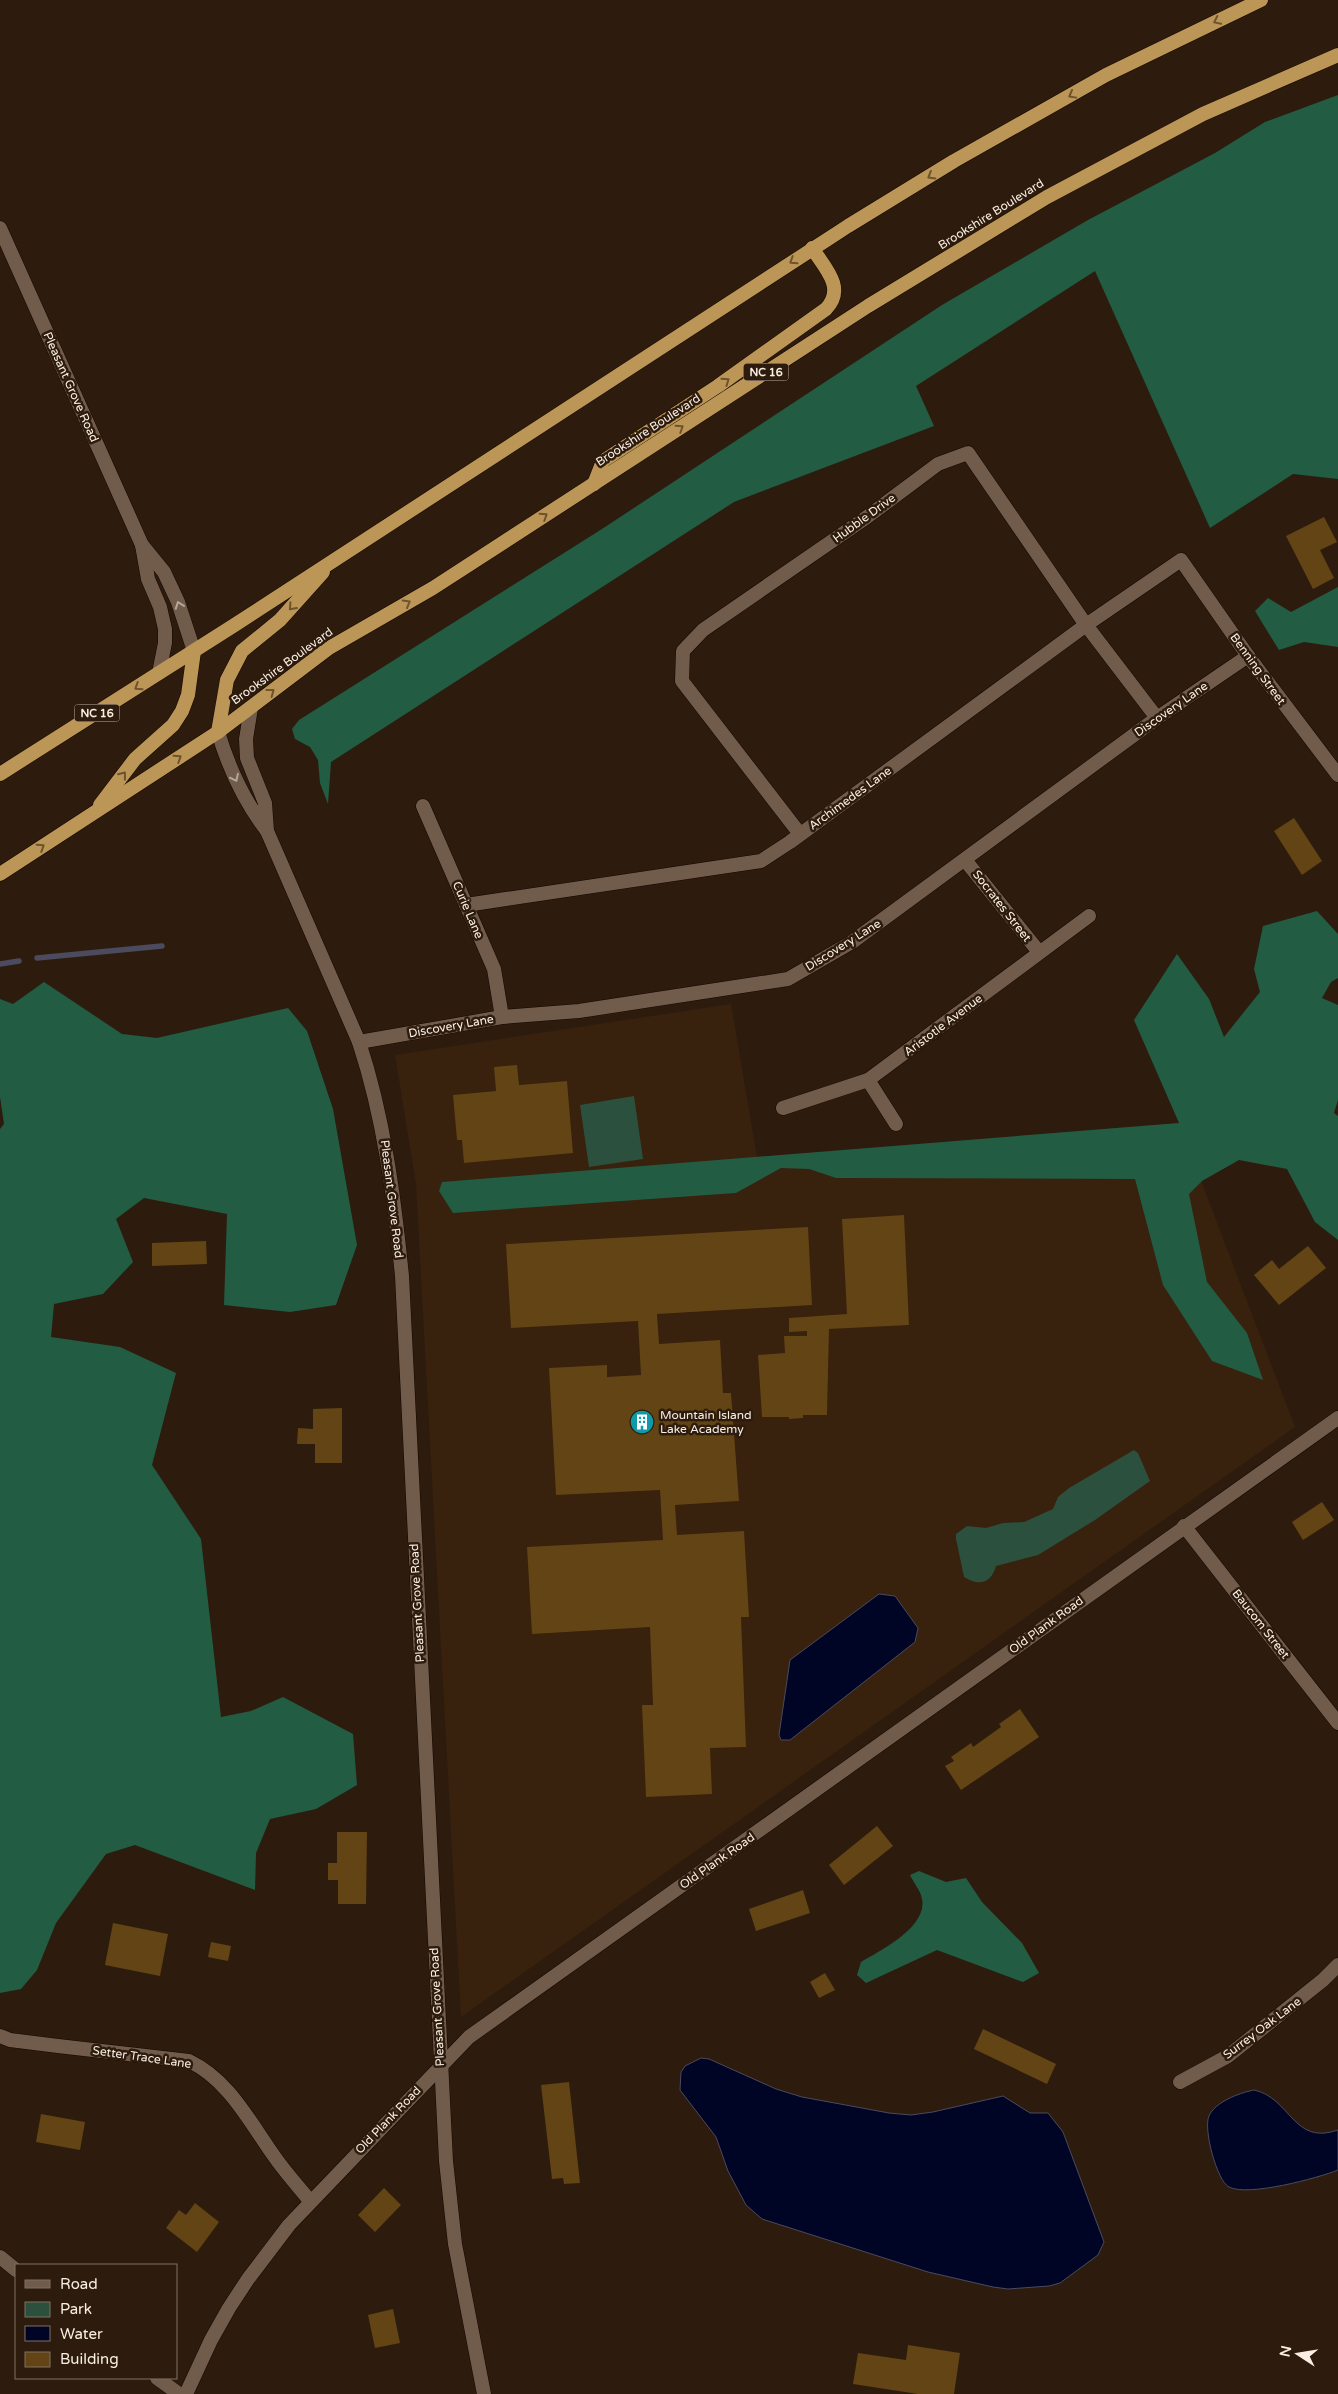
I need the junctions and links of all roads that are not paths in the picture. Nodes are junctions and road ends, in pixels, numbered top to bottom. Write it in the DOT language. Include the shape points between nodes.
graph roads {
  1 [pos="1261,0"];
  2 [pos="1338,55"];
  3 [pos="0,228"];
  4 [pos="812,248"];
  5 [pos="594,484"];
  6 [pos="142,545"];
  7 [pos="336,558"];
  8 [pos="1181,560"];
  9 [pos="1086,624"];
  10 [pos="194,651"];
  11 [pos="1248,656"];
  12 [pos="159,674"];
  13 [pos="251,708"];
  14 [pos="1157,718"];
  15 [pos="218,732"];
  16 [pos="0,774"];
  17 [pos="1338,775"];
  18 [pos="423,806"];
  19 [pos="93,813"];
  20 [pos="267,832"];
  21 [pos="800,834"];
  22 [pos="966,860"];
  23 [pos="0,874"];
  24 [pos="466,905"];
  25 [pos="1089,916"];
  26 [pos="1039,952"];
  27 [pos="502,1018"];
  28 [pos="359,1042"];
  29 [pos="868,1080"];
  30 [pos="783,1108"];
  31 [pos="896,1124"];
  32 [pos="1338,1418"];
  33 [pos="1184,1526"];
  34 [pos="1338,1723"];
  35 [pos="1338,1965"];
  36 [pos="0,2036"];
  37 [pos="440,2065"];
  38 [pos="1180,2082"];
  39 [pos="310,2201"];
  40 [pos="0,2257"];
  41 [pos="15,2269"];
  42 [pos="158,2379"];
  43 [pos="179,2394"];
  44 [pos="186,2394"];
  45 [pos="484,2394"];
  1 -- 4 [label="highway, NC 16, one-way" via="1106,75 954,161"];
  5 -- 2 [label="highway, Brookshire Boulevard / NC 16, one-way" via="868,306 1047,197 1203,114"];
  3 -- 6 [label="street, Pleasant Grove Road"];
  5 -- 4 [label="highway, one-way" via="604,461 718,386 832,303 836,292 834,284"];
  4 -- 7 [label="highway, NC 16, one-way"];
  13 -- 5 [label="highway, Brookshire Boulevard / NC 16, one-way" via="329,648 433,588"];
  10 -- 6 [label="street, Pleasant Grove Road, one-way" via="175,594 164,572"];
  6 -- 12 [label="street, Pleasant Grove Road" via="148,579 165,629"];
  7 -- 10 [label="highway, NC 16"];
  7 -- 15 [label="highway, one-way" via="280,620 242,651 226,680"];
  8 -- 9 [label="street, Archimedes Lane"];
  8 -- 11 [label="street, Benning Street"];
  9 -- 14 [label="street, Hubble Drive"];
  9 -- 21 [label="street, Archimedes Lane"];
  9 -- 21 [label="street, Hubble Drive" via="968,453 938,464 703,630 683,651 682,681"];
  10 -- 12 [label="highway, NC 16"];
  19 -- 10 [label="highway, one-way" via="135,760 178,718 188,695"];
  11 -- 14 [label="street, Discovery Lane"];
  11 -- 17 [label="street, Benning Street"];
  12 -- 16 [label="highway, NC 16, one-way"];
  13 -- 15 [label="highway, Brookshire Boulevard / NC 16"];
  13 -- 20 [label="street, Pleasant Grove Road" via="246,738 247,758 265,803"];
  14 -- 22 [label="street, Discovery Lane"];
  19 -- 15 [label="highway, Brookshire Boulevard / NC 16, one-way"];
  15 -- 20 [label="street, Pleasant Grove Road, one-way" via="228,763 250,809"];
  18 -- 24 [label="street, Curie Lane"];
  23 -- 19 [label="highway, Brookshire Boulevard / NC 16, one-way"];
  20 -- 28 [label="street, Pleasant Grove Road"];
  21 -- 24 [label="street, Archimedes Lane" via="760,861"];
  22 -- 26 [label="street, Socrates Street"];
  22 -- 27 [label="street, Discovery Lane" via="852,942 788,979 579,1011"];
  24 -- 27 [label="street, Curie Lane" via="494,970"];
  25 -- 26 [label="street, Aristotle Avenue"];
  26 -- 29 [label="street, Aristotle Avenue"];
  27 -- 28 [label="street, Discovery Lane"];
  28 -- 37 [label="street, Pleasant Grove Road" via="384,1132 402,1276"];
  29 -- 30 [label="street, Aristotle Avenue"];
  29 -- 31 [label="street"];
  32 -- 33 [label="street, Old Plank Road"];
  33 -- 34 [label="street, Baucom Street"];
  33 -- 37 [label="street, Old Plank Road" via="477,2031"];
  35 -- 38 [label="street, Surrey Oak Lane" via="1228,2056"];
  36 -- 39 [label="street, Setter Trace Lane" via="39,2044 189,2062 206,2069 222,2083"];
  37 -- 39 [label="street, Old Plank Road"];
  37 -- 45 [label="street, Pleasant Grove Road" via="454,2244"];
  39 -- 44 [label="street, Old Plank Road" via="229,2308"];
  40 -- 41 [label="street"];
  42 -- 43 [label="street"];
}
